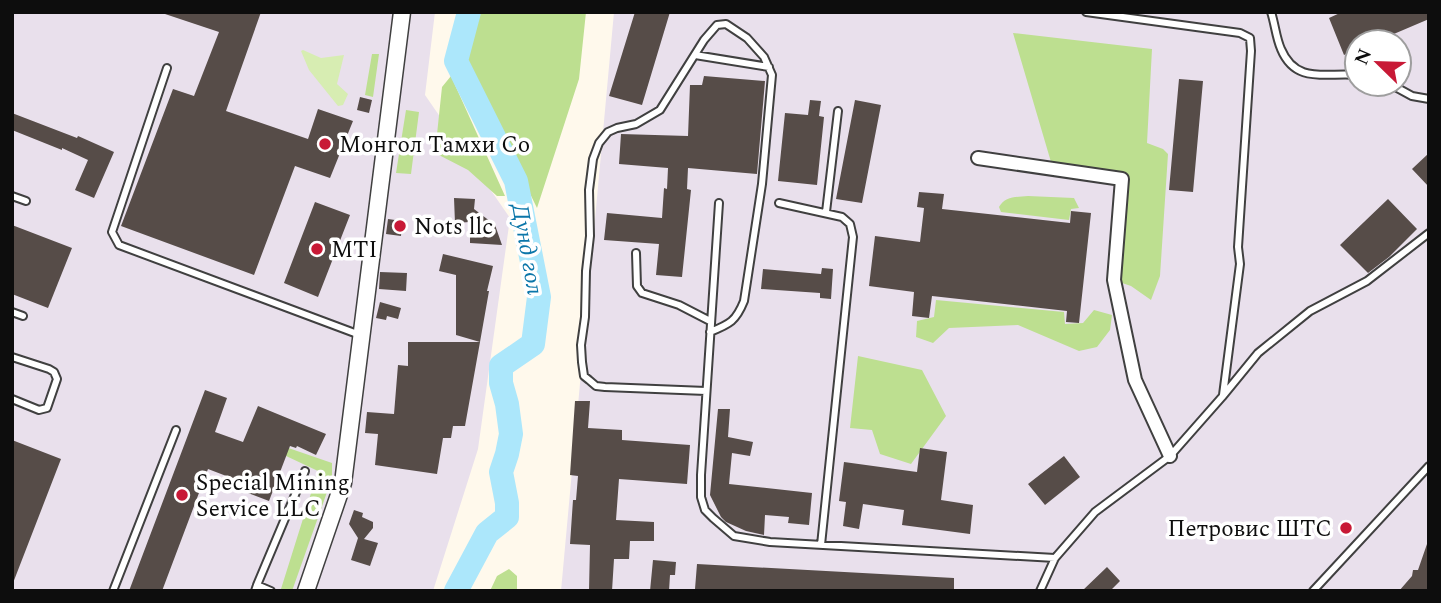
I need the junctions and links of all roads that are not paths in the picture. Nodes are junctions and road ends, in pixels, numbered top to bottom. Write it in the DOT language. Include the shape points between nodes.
graph roads {
  1 [pos="402,12"];
  2 [pos="1086,12"];
  3 [pos="1270,12"];
  4 [pos="695,55"];
  5 [pos="769,67"];
  6 [pos="167,68"];
  7 [pos="1343,75"];
  8 [pos="838,111"];
  9 [pos="978,158"];
  10 [pos="12,196"];
  11 [pos="26,201"];
  12 [pos="779,202"];
  13 [pos="719,203"];
  14 [pos="826,212"];
  15 [pos="1429,233"];
  16 [pos="636,253"];
  17 [pos="12,312"];
  18 [pos="23,316"];
  19 [pos="710,321"];
  20 [pos="710,332"];
  21 [pos="362,336"];
  22 [pos="12,357"];
  23 [pos="706,391"];
  24 [pos="1222,397"];
  25 [pos="12,399"];
  26 [pos="176,430"];
  27 [pos="1170,456"];
  28 [pos="1429,466"];
  29 [pos="305,471"];
  30 [pos="821,545"];
  31 [pos="1055,558"];
  32 [pos="256,588"];
  33 [pos="308,588"];
  34 [pos="113,591"];
  35 [pos="271,591"];
  36 [pos="1040,591"];
  37 [pos="1313,591"];
  1 -- 21 [label="street"];
  2 -- 24 [label="lane" via="1251,38 1240,264"];
  3 -- 7 [label="lane" via="1290,65 1306,74"];
  4 -- 5 [label="lane"];
  4 -- 5 [label="lane" via="717,25 726,24 747,38"];
  4 -- 23 [label="lane" via="660,110 636,124 608,132 593,159 581,345 584,376 596,386"];
  5 -- 20 [label="lane" via="762,184 744,301 738,316"];
  6 -- 21 [label="lane" via="112,232 119,245"];
  8 -- 14 [label="lane"];
  9 -- 27 [label="street" via="1122,179 1114,280 1135,380"];
  10 -- 11 [label="lane"];
  12 -- 14 [label="lane"];
  13 -- 19 [label="lane"];
  14 -- 30 [label="lane" via="850,224 853,237"];
  15 -- 24 [label="lane" via="1367,281 1310,311 1258,353"];
  16 -- 19 [label="lane" via="637,286 642,293"];
  17 -- 18 [label="lane"];
  19 -- 20 [label="lane"];
  20 -- 23 [label="lane"];
  21 -- 33 [label="street" via="343,483"];
  22 -- 25 [label="lane" via="49,369 57,379 47,408 39,410"];
  23 -- 30 [label="lane" via="701,475 705,510 734,536"];
  24 -- 27 [label="lane"];
  26 -- 34 [label="lane"];
  27 -- 31 [label="lane" via="1095,512"];
  28 -- 37 [label="lane"];
  29 -- 32 [label="lane"];
  30 -- 31 [label="lane"];
  31 -- 36 [label="lane"];
  32 -- 35 [label="lane"];
}
